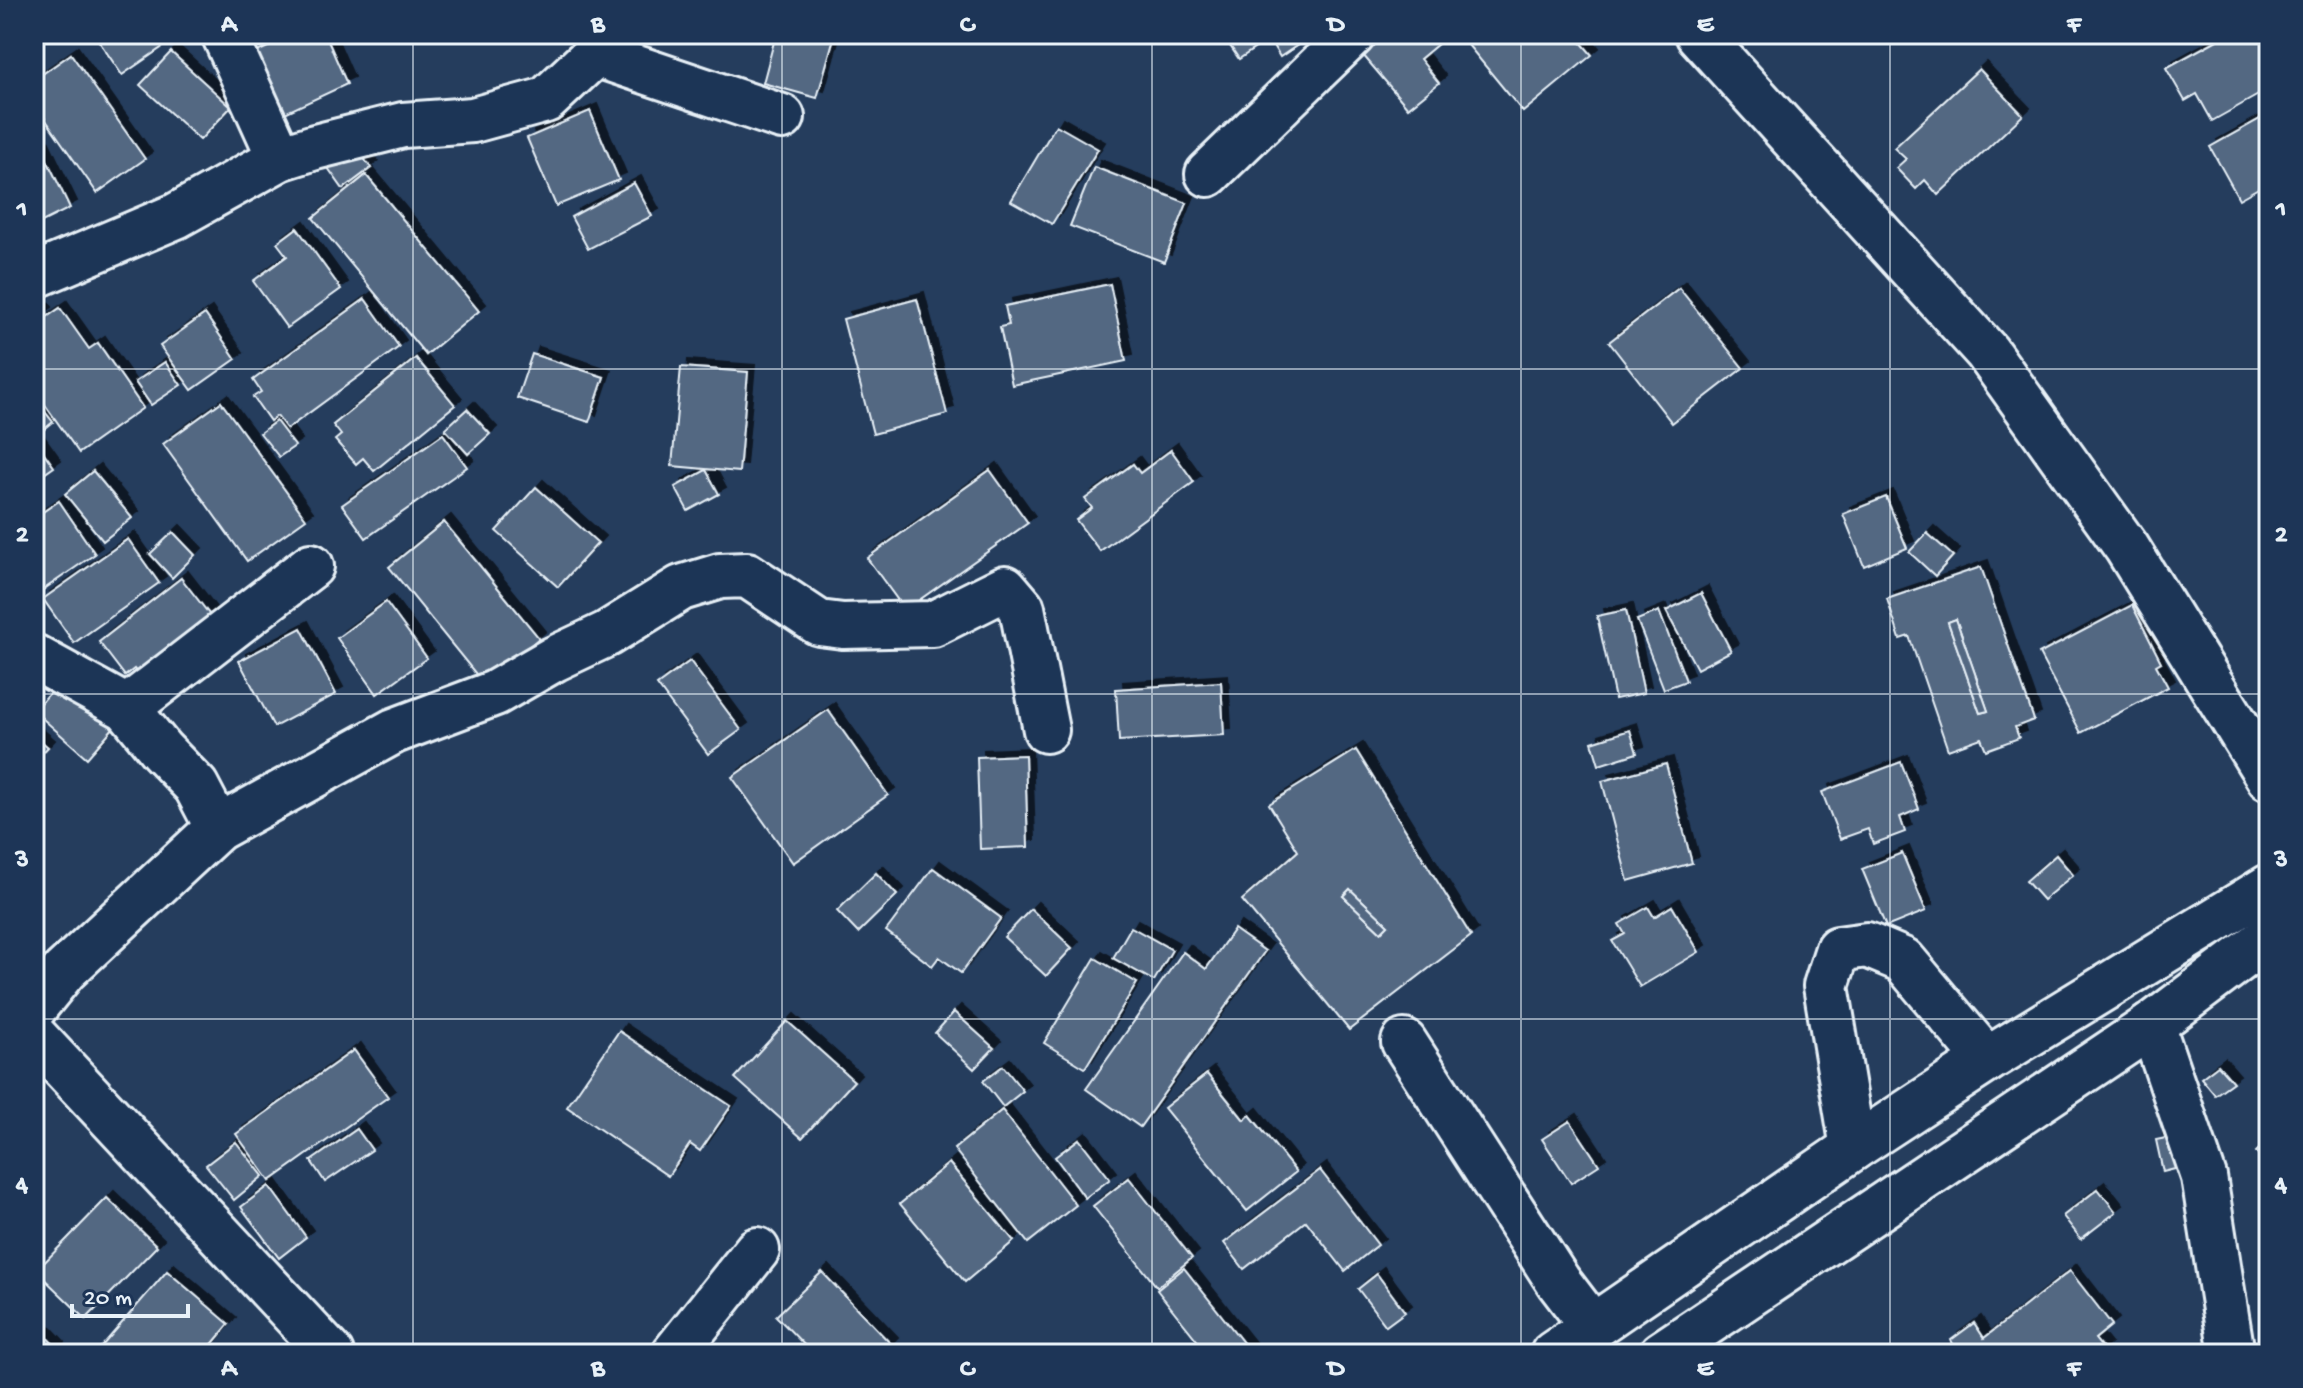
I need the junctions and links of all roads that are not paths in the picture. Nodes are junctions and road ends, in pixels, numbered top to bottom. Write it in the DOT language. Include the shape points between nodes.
graph roads {
  1 [pos="224,34"];
  2 [pos="1353,34"];
  3 [pos="1698,34"];
  4 [pos="782,117"];
  5 [pos="280,158"];
  6 [pos="1208,174"];
  7 [pos="34,276"];
  8 [pos="311,566"];
  9 [pos="34,657"];
  10 [pos="127,708"];
  11 [pos="1046,730"];
  12 [pos="2269,778"];
  13 [pos="218,828"];
  14 [pos="2269,887"];
  15 [pos="2269,937"];
  16 [pos="34,1008"];
  17 [pos="2152,1025"];
  18 [pos="34,1036"];
  19 [pos="1404,1042"];
  20 [pos="1987,1060"];
  21 [pos="1853,1148"];
  22 [pos="757,1250"];
  23 [pos="1593,1327"];
  24 [pos="331,1354"];
  25 [pos="674,1354"];
  26 [pos="1553,1354"];
  27 [pos="1661,1354"];
  28 [pos="2232,1354"];
  1 -- 5 [label="main road"];
  2 -- 6 [label="main road"];
  3 -- 12 [label="main road" via="1987,352 2127,548"];
  4 -- 5 [label="main road" via="595,54 546,100 473,120 403,125"];
  5 -- 7 [label="main road" via="176,216"];
  8 -- 10 [label="main road"];
  9 -- 10 [label="main road"];
  10 -- 13 [label="main road" via="196,786"];
  11 -- 13 [label="main road" via="1022,608 1005,588 933,624 843,626 819,623 747,575 720,576 681,588 495,693 394,731"];
  13 -- 16 [label="main road" via="64,971"];
  14 -- 20 [label="main road"];
  15 -- 17 [label="main road"];
  17 -- 27 [label="main road"];
  17 -- 28 [label="main road" via="2204,1177"];
  18 -- 24 [label="main road"];
  19 -- 23 [label="main road"];
  20 -- 21 [label="main road"];
  20 -- 21 [label="main road" via="1903,960 1867,945 1838,949 1826,986"];
  21 -- 23 [label="main road"];
  22 -- 25 [label="main road"];
  23 -- 26 [label="main road"];
}
